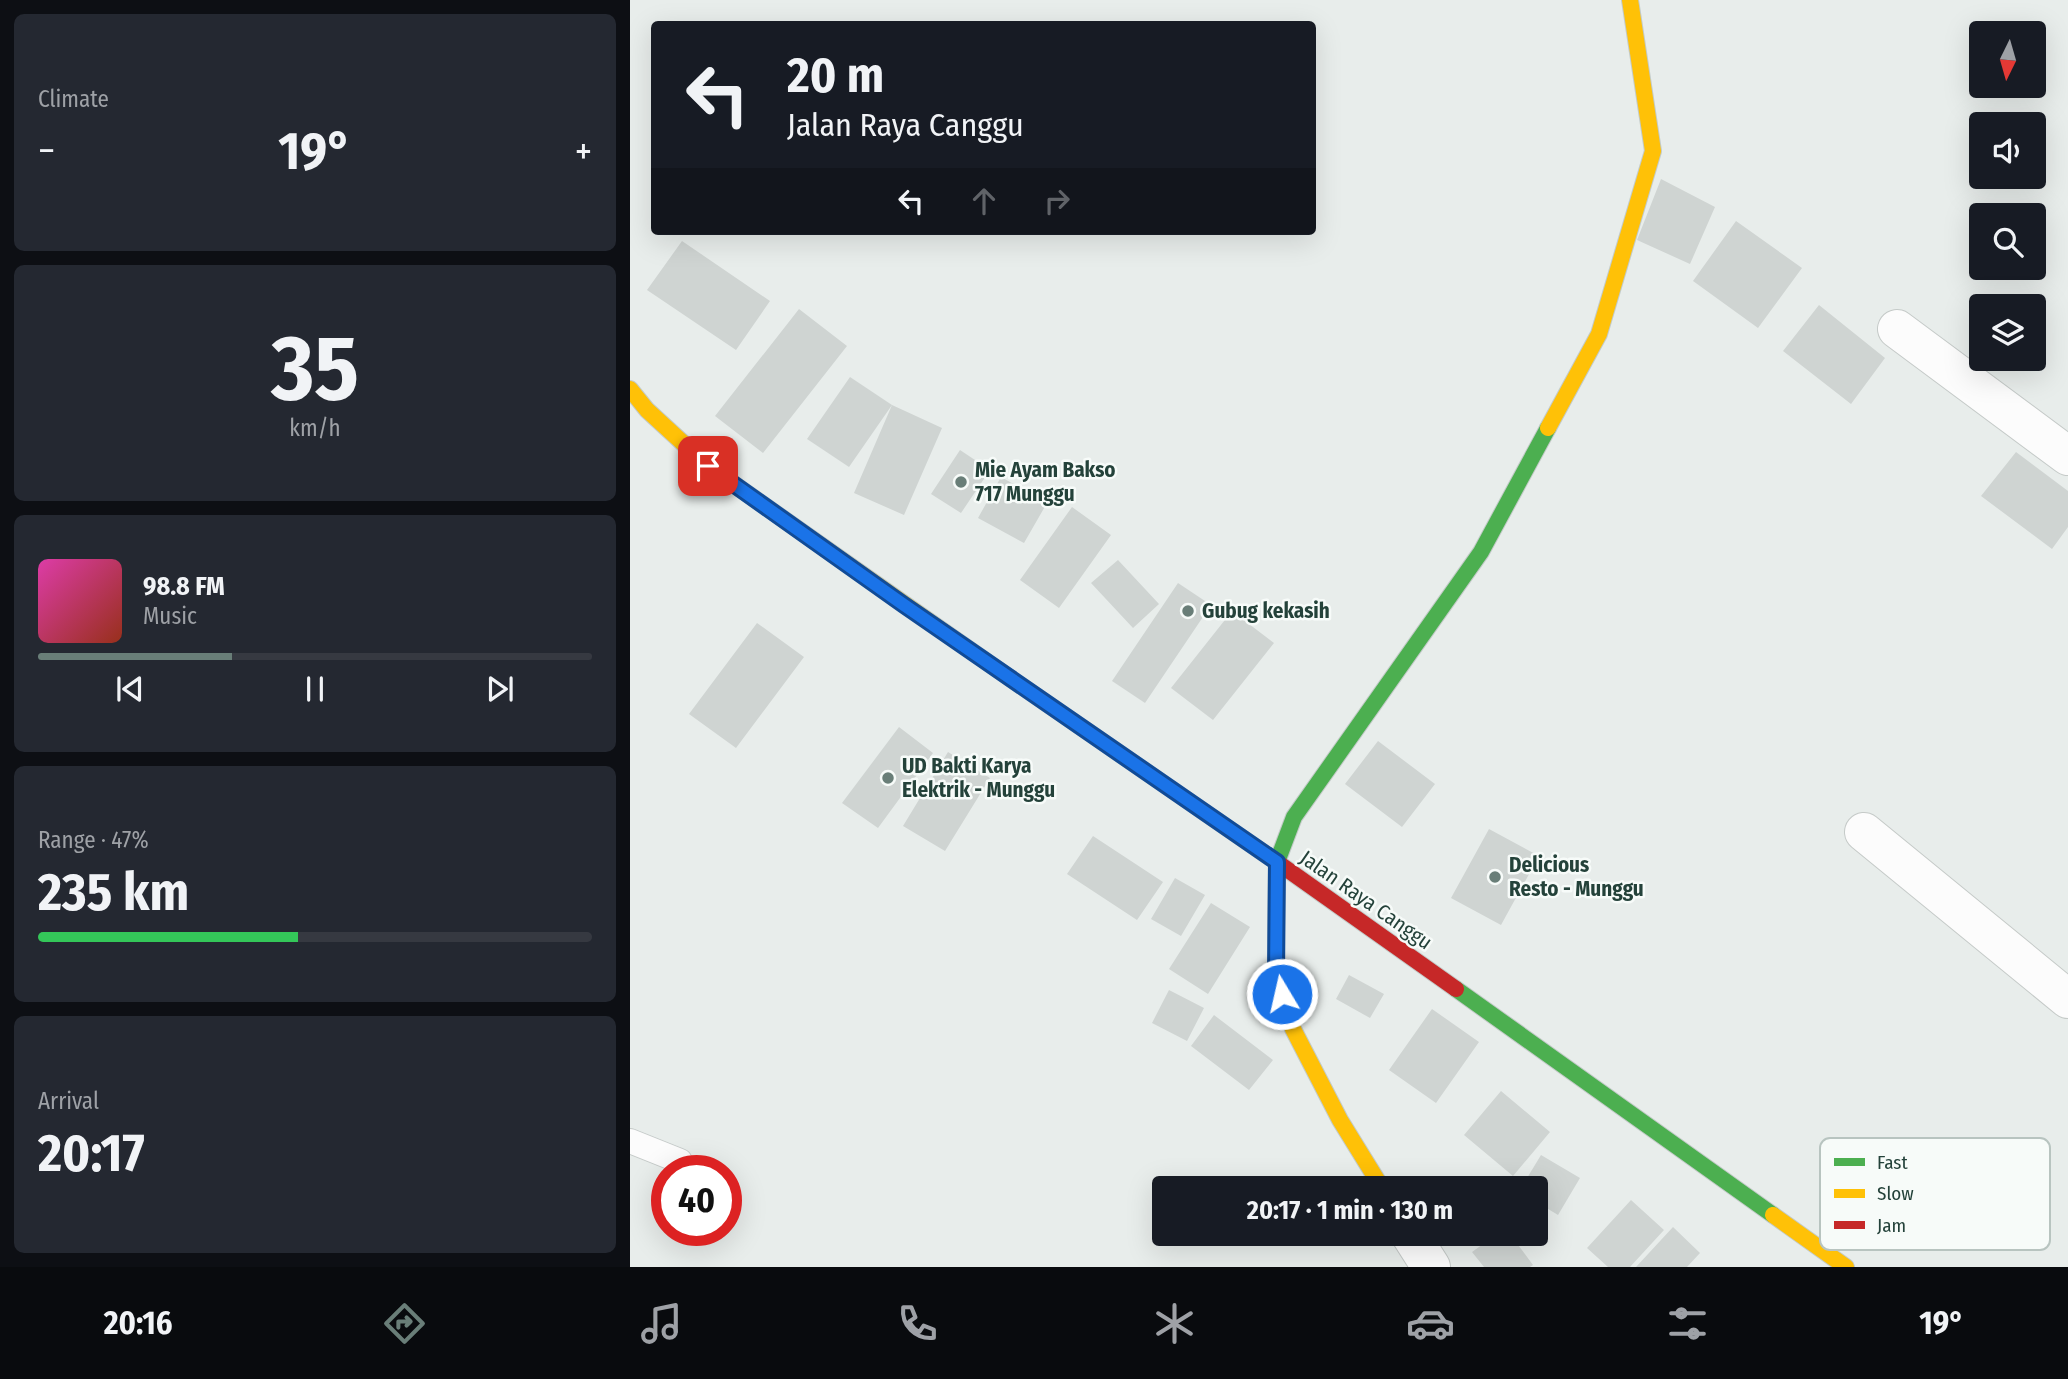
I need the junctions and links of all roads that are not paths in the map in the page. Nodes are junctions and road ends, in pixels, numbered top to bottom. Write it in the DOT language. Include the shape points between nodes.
graph roads {
  1 [pos="1630,0"];
  2 [pos="1896,329"];
  3 [pos="630,389"];
  4 [pos="2068,456"];
  5 [pos="1864,832"];
  6 [pos="1277,862"];
  7 [pos="2068,999"];
  8 [pos="630,1141"];
  9 [pos="665,1155"];
  10 [pos="1375,1176"];
  11 [pos="1418,1246"];
  12 [pos="1820,1248"];
  13 [pos="1822,1250"];
  14 [pos="1431,1267"];
  15 [pos="1846,1267"];
  1 -- 6 [label="main road" via="1653,151 1599,334 1481,552 1294,817"];
  2 -- 4 [label="street"];
  3 -- 6 [label="main road, Jalan Raya Canggu" via="708,466"];
  5 -- 7 [label="street"];
  6 -- 10 [label="main road" via="1276,976 1293,1030"];
  6 -- 12 [label="main road, Jalan Raya Canggu"];
  8 -- 9 [label="lane"];
  11 -- 14 [label="street"];
  13 -- 15 [label="main road, Jalan Raya Canggu"];
}
